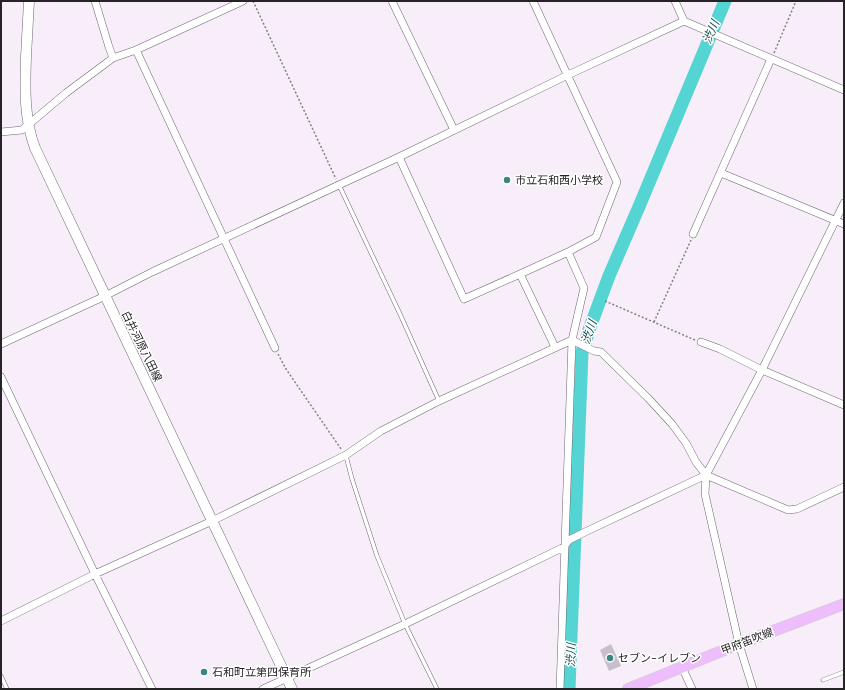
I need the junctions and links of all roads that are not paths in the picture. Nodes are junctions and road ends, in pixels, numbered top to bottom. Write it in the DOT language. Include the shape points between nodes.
graph roads {
  1 [pos="29,1"];
  2 [pos="94,1"];
  3 [pos="243,1"];
  4 [pos="392,1"];
  5 [pos="533,1"];
  6 [pos="674,1"];
  7 [pos="684,21"];
  8 [pos="136,50"];
  9 [pos="113,58"];
  10 [pos="771,59"];
  11 [pos="568,75"];
  12 [pos="844,90"];
  13 [pos="28,124"];
  14 [pos="454,130"];
  15 [pos="1,132"];
  16 [pos="399,157"];
  17 [pos="721,173"];
  18 [pos="338,184"];
  19 [pos="844,203"];
  20 [pos="836,220"];
  21 [pos="844,224"];
  22 [pos="693,234"];
  23 [pos="224,238"];
  24 [pos="568,252"];
  25 [pos="520,274"];
  26 [pos="105,296"];
  27 [pos="575,342"];
  28 [pos="701,342"];
  29 [pos="1,344"];
  30 [pos="555,347"];
  31 [pos="276,348"];
  32 [pos="762,370"];
  33 [pos="1,377"];
  34 [pos="440,401"];
  35 [pos="844,405"];
  36 [pos="346,455"];
  37 [pos="706,475"];
  38 [pos="844,487"];
  39 [pos="212,521"];
  40 [pos="564,547"];
  41 [pos="95,574"];
  42 [pos="844,604"];
  43 [pos="1,621"];
  44 [pos="406,624"];
  45 [pos="739,644"];
  46 [pos="682,667"];
  47 [pos="844,672"];
  48 [pos="1,676"];
  49 [pos="287,678"];
  50 [pos="823,680"];
  51 [pos="7,689"];
  52 [pos="152,689"];
  53 [pos="263,689"];
  54 [pos="292,689"];
  55 [pos="437,689"];
  56 [pos="560,689"];
  57 [pos="628,689"];
  58 [pos="692,689"];
  59 [pos="752,689"];
  1 -- 13 [label="main road, 白井河原八田線" via="25,79"];
  2 -- 9 [label="street"];
  3 -- 8 [label="street"];
  4 -- 14 [label="street"];
  5 -- 11 [label="street"];
  6 -- 7 [label="street"];
  7 -- 10 [label="street"];
  7 -- 11 [label="street"];
  8 -- 9 [label="street"];
  8 -- 23 [label="street"];
  9 -- 13 [label="street"];
  10 -- 12 [label="street"];
  10 -- 17 [label="street"];
  11 -- 14 [label="street"];
  11 -- 24 [label="street" via="617,182 596,237"];
  13 -- 15 [label="street" via="22,130"];
  13 -- 26 [label="main road, 白井河原八田線" via="30,137"];
  14 -- 16 [label="street"];
  16 -- 18 [label="street"];
  16 -- 25 [label="street" via="464,299"];
  17 -- 20 [label="street"];
  17 -- 22 [label="street"];
  18 -- 23 [label="street"];
  18 -- 34 [label="lane"];
  19 -- 20 [label="street"];
  20 -- 21 [label="street"];
  20 -- 32 [label="street"];
  23 -- 26 [label="street"];
  23 -- 31 [label="street"];
  24 -- 25 [label="street"];
  24 -- 27 [label="street" via="584,288"];
  25 -- 30 [label="street"];
  26 -- 29 [label="street"];
  26 -- 39 [label="main road, 白井河原八田線"];
  27 -- 30 [label="street"];
  27 -- 37 [label="street" via="601,352 658,408 686,443"];
  27 -- 40 [label="street"];
  28 -- 32 [label="street"];
  30 -- 34 [label="street"];
  32 -- 35 [label="street"];
  32 -- 37 [label="street"];
  33 -- 41 [label="street"];
  34 -- 36 [label="street" via="381,431"];
  36 -- 39 [label="street"];
  36 -- 44 [label="lane" via="377,556"];
  37 -- 38 [label="street" via="788,510 797,509"];
  37 -- 40 [label="street" via="569,540"];
  37 -- 45 [label="street" via="705,494"];
  39 -- 41 [label="street"];
  39 -- 49 [label="main road, 白井河原八田線"];
  40 -- 44 [label="street"];
  40 -- 56 [label="street"];
  41 -- 43 [label="street"];
  41 -- 52 [label="street"];
  42 -- 45 [label="main road, 甲府笛吹線"];
  44 -- 49 [label="street"];
  44 -- 55 [label="lane"];
  45 -- 46 [label="main road, 甲府笛吹線"];
  45 -- 59 [label="street"];
  46 -- 57 [label="main road, 甲府笛吹線"];
  46 -- 58 [label="street"];
  47 -- 50 [label="lane"];
  48 -- 51 [label="lane"];
  49 -- 53 [label="street"];
  49 -- 54 [label="main road, 白井河原八田線"];
}
